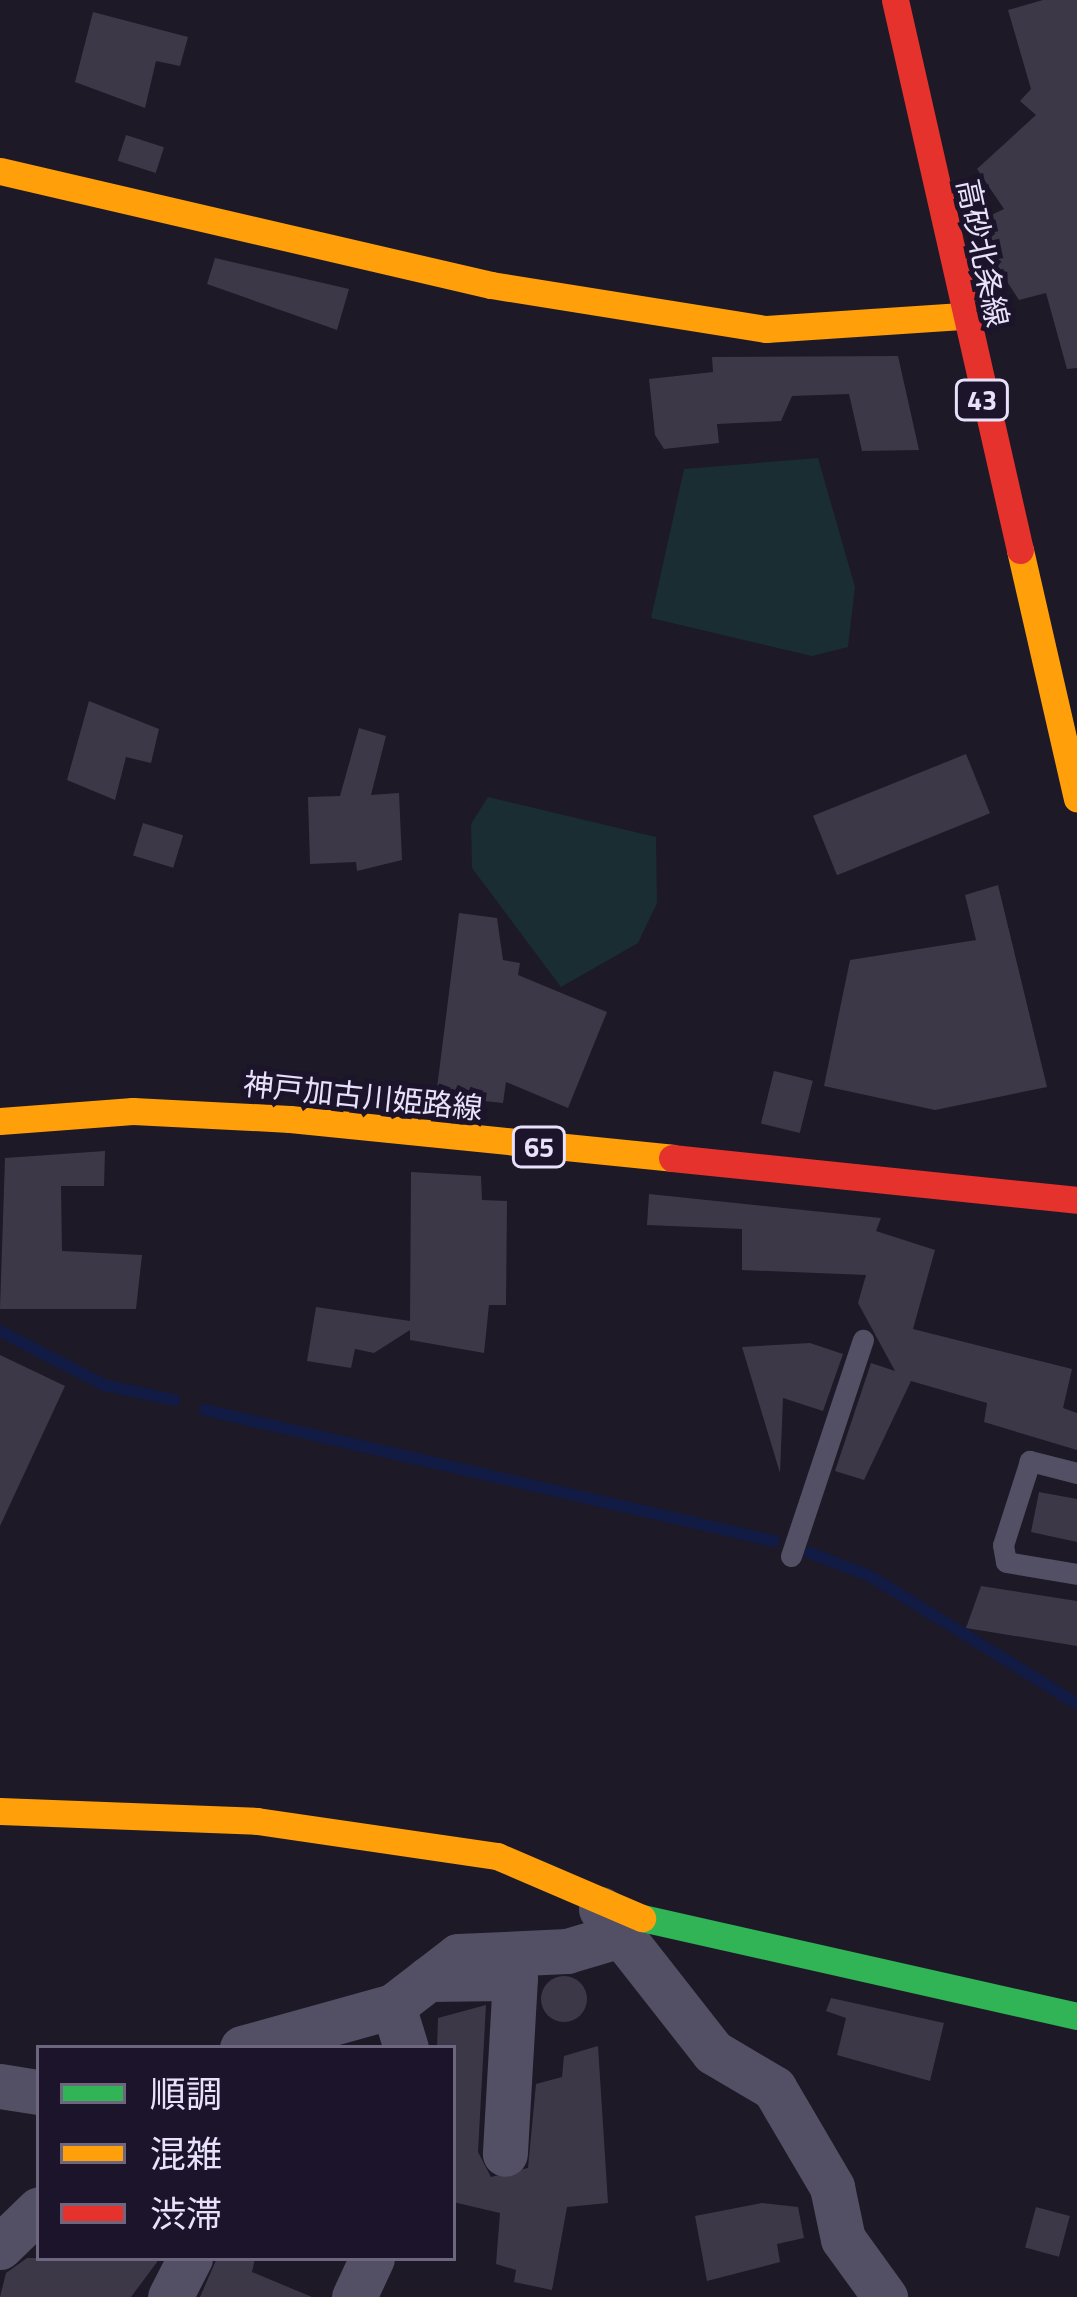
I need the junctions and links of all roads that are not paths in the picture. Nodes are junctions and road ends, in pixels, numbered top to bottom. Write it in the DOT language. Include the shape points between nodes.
graph roads {
  1 [pos="895,0"];
  2 [pos="0,171"];
  3 [pos="962,316"];
  4 [pos="1057,628"];
  5 [pos="1077,799"];
  6 [pos="0,1121"];
  7 [pos="1077,1199"];
  8 [pos="863,1340"];
  9 [pos="1077,1473"];
  10 [pos="794,1548"];
  11 [pos="1077,1574"];
  12 [pos="0,1811"];
  13 [pos="613,1922"];
  14 [pos="409,2011"];
  15 [pos="1077,2016"];
  16 [pos="256,2045"];
  17 [pos="0,2086"];
  18 [pos="36,2092"];
  19 [pos="505,2154"];
  20 [pos="36,2212"];
  21 [pos="0,2247"];
  22 [pos="188,2261"];
  23 [pos="371,2261"];
  24 [pos="170,2297"];
  25 [pos="354,2297"];
  26 [pos="885,2297"];
  1 -- 3 [label="street, 高砂北条線 / 43"];
  2 -- 3 [label="street" via="491,285 766,329"];
  3 -- 4 [label="street, 高砂北条線 / 43"];
  4 -- 5 [label="street, 高砂北条線 / 43"];
  6 -- 7 [label="street, 神戸加古川姫路線 / 65" via="133,1111 290,1119"];
  8 -- 10 [label="lane"];
  9 -- 11 [label="lane" via="1030,1461 1003,1545 1006,1562"];
  12 -- 13 [label="street" via="389,1837 497,1856"];
  13 -- 14 [label="street" via="567,1951 458,1956"];
  13 -- 15 [label="street"];
  13 -- 26 [label="street" via="713,2052 774,2088 832,2187 843,2240"];
  14 -- 16 [label="street"];
  14 -- 19 [label="street" via="515,1978"];
  17 -- 18 [label="street"];
  20 -- 21 [label="street"];
  22 -- 24 [label="street"];
  23 -- 25 [label="street"];
}
